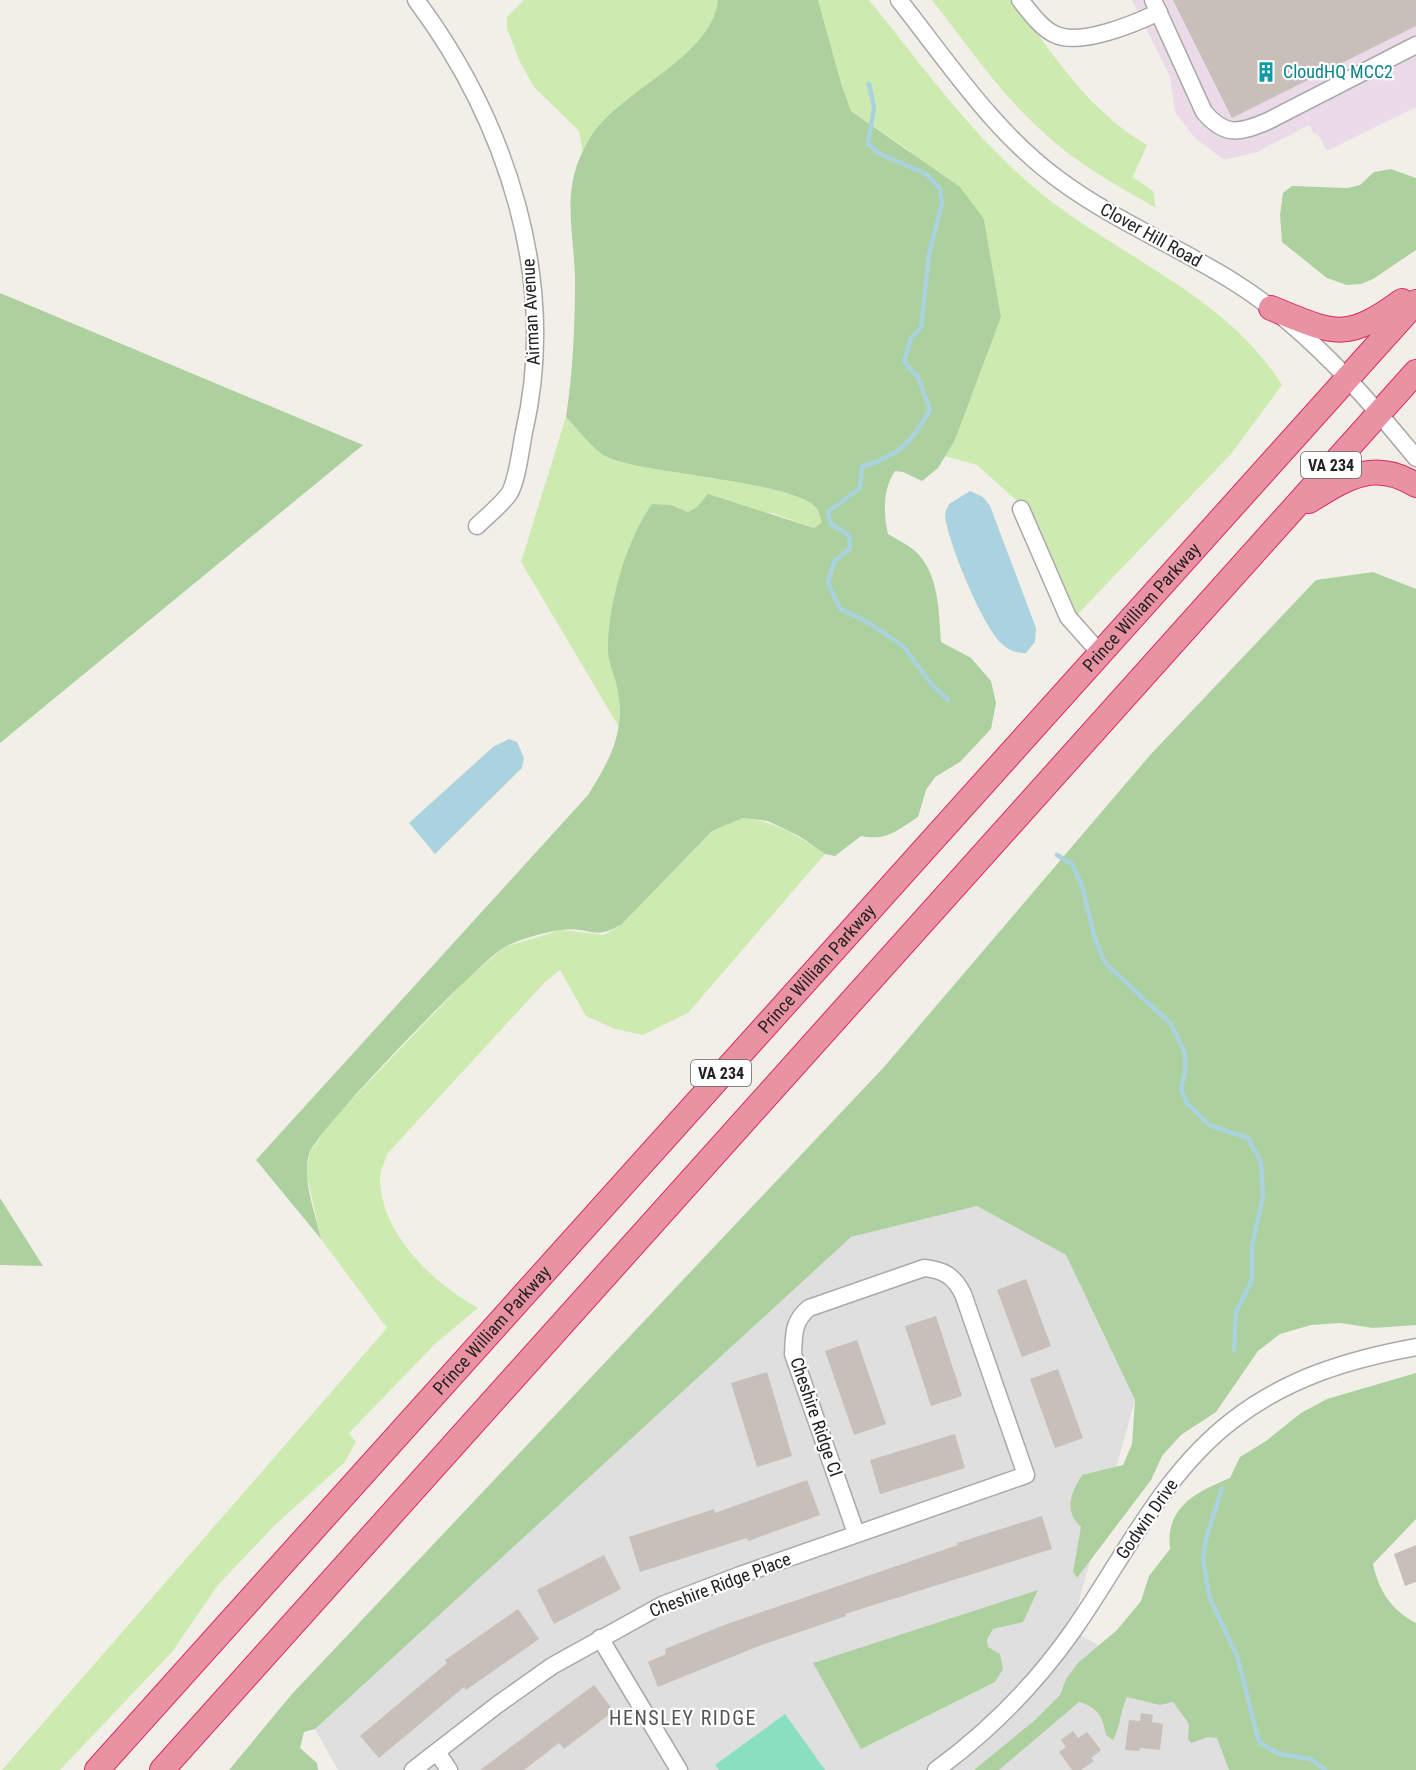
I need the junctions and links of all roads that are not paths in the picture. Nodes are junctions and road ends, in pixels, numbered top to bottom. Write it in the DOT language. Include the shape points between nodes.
graph roads {
  1 [pos="417,0"];
  2 [pos="899,0"];
  3 [pos="1020,0"];
  4 [pos="1156,6"];
  5 [pos="1416,45"];
  6 [pos="1416,290"];
  7 [pos="1416,302"];
  8 [pos="1271,308"];
  9 [pos="1416,372"];
  10 [pos="1346,377"];
  11 [pos="1379,413"];
  12 [pos="1416,458"];
  13 [pos="1416,485"];
  14 [pos="1021,509"];
  15 [pos="1285,517"];
  16 [pos="477,526"];
  17 [pos="1099,652"];
  18 [pos="1416,1347"];
  19 [pos="1026,1475"];
  20 [pos="856,1533"];
  21 [pos="600,1638"];
  22 [pos="437,1752"];
  23 [pos="97,1770"];
  24 [pos="162,1770"];
  25 [pos="413,1770"];
  26 [pos="449,1770"];
  27 [pos="678,1770"];
  28 [pos="936,1770"];
  1 -- 16 [label="street, Airman Avenue" via="467,79 497,142 519,206 531,266 535,372 526,426 510,492"];
  2 -- 8 [label="street, Clover Hill Road" via="991,116 1058,179 1089,201 1234,282"];
  3 -- 4 [label="street" via="1048,30 1069,38 1098,34"];
  4 -- 5 [label="street" via="1204,112 1216,126 1232,131 1268,121"];
  6 -- 8 [label="highway" via="1383,315 1352,330 1329,330"];
  7 -- 10 [label="highway, Prince William Parkway / VA 234"];
  8 -- 10 [label="street, Clover Hill Road"];
  9 -- 11 [label="highway, VA 234"];
  10 -- 11 [label="street, Clover Hill Road"];
  10 -- 17 [label="highway, Prince William Parkway / VA 234"];
  11 -- 12 [label="street, Clover Hill Road"];
  11 -- 15 [label="highway, VA 234"];
  13 -- 15 [label="highway" via="1388,474 1362,473"];
  14 -- 17 [label="street" via="1068,617"];
  15 -- 24 [label="highway, VA 234"];
  17 -- 23 [label="highway, Prince William Parkway / VA 234"];
  18 -- 28 [label="street, Godwin Drive" via="1353,1360 1298,1381 1246,1410 1206,1442 1153,1505 1071,1633 1021,1696 973,1743"];
  19 -- 20 [label="street, Cheshire Ridge Place"];
  19 -- 20 [label="street, Cheshire Ridge Cl" via="963,1294 947,1274 924,1268 810,1308 794,1326 793,1354"];
  20 -- 21 [label="street, Cheshire Ridge Place" via="662,1605"];
  21 -- 22 [label="street, Cheshire Ridge Place" via="552,1666"];
  21 -- 27 [label="street"];
  22 -- 25 [label="street, Cheshire Ridge Place"];
  22 -- 26 [label="street"];
}
